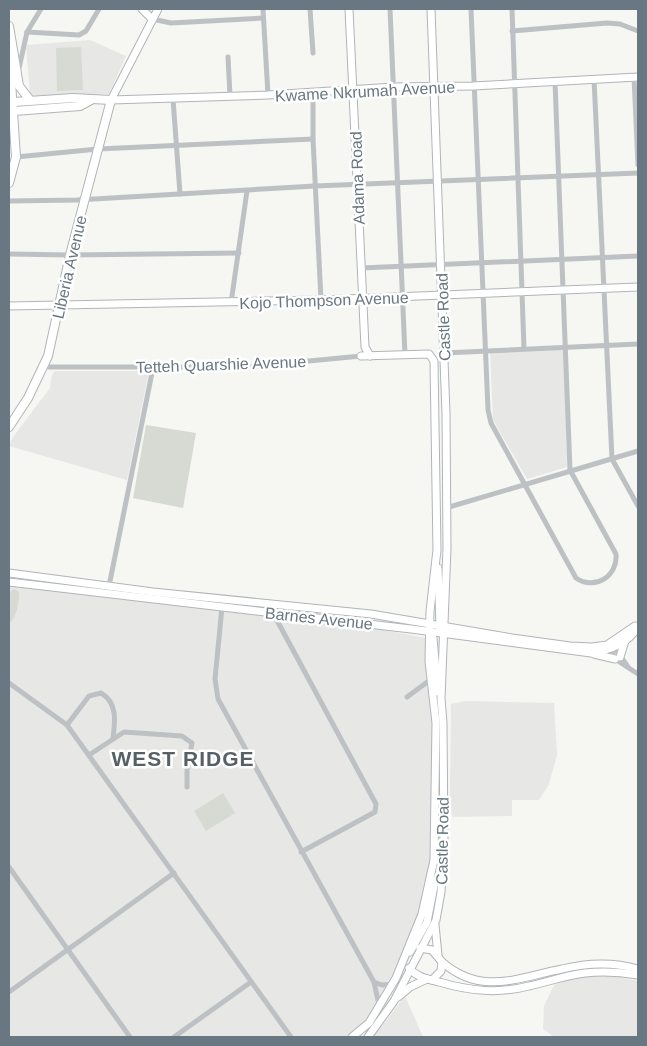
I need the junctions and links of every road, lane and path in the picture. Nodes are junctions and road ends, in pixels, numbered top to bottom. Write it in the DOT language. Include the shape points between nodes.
graph roads {
  1 [pos="41,9"];
  2 [pos="99,9"];
  3 [pos="142,9"];
  4 [pos="158,9"];
  5 [pos="263,9"];
  6 [pos="310,9"];
  7 [pos="349,9"];
  8 [pos="390,9"];
  9 [pos="430,9"];
  10 [pos="471,9"];
  11 [pos="512,9"];
  12 [pos="263,18"];
  13 [pos="152,19"];
  14 [pos="9,26"];
  15 [pos="512,31"];
  16 [pos="638,31"];
  17 [pos="27,32"];
  18 [pos="9,51"];
  19 [pos="313,53"];
  20 [pos="228,57"];
  21 [pos="18,74"];
  22 [pos="636,77"];
  23 [pos="594,79"];
  24 [pos="12,81"];
  25 [pos="555,82"];
  26 [pos="514,84"];
  27 [pos="474,86"];
  28 [pos="394,87"];
  29 [pos="433,87"];
  30 [pos="9,90"];
  31 [pos="354,90"];
  32 [pos="313,92"];
  33 [pos="230,96"];
  34 [pos="268,96"];
  35 [pos="173,99"];
  36 [pos="30,100"];
  37 [pos="91,100"];
  38 [pos="111,100"];
  39 [pos="11,102"];
  40 [pos="11,111"];
  41 [pos="313,139"];
  42 [pos="176,146"];
  43 [pos="98,149"];
  44 [pos="16,157"];
  45 [pos="638,165"];
  46 [pos="638,173"];
  47 [pos="600,175"];
  48 [pos="558,177"];
  49 [pos="519,178"];
  50 [pos="478,180"];
  51 [pos="438,181"];
  52 [pos="398,183"];
  53 [pos="9,184"];
  54 [pos="358,185"];
  55 [pos="315,186"];
  56 [pos="247,191"];
  57 [pos="180,194"];
  58 [pos="84,199"];
  59 [pos="9,201"];
  60 [pos="239,253"];
  61 [pos="9,254"];
  62 [pos="70,255"];
  63 [pos="638,256"];
  64 [pos="603,257"];
  65 [pos="562,259"];
  66 [pos="522,261"];
  67 [pos="481,262"];
  68 [pos="441,265"];
  69 [pos="402,266"];
  70 [pos="361,268"];
  71 [pos="638,287"];
  72 [pos="604,289"];
  73 [pos="522,292"];
  74 [pos="564,292"];
  75 [pos="482,293"];
  76 [pos="442,296"];
  77 [pos="403,297"];
  78 [pos="363,299"];
  79 [pos="321,300"];
  80 [pos="231,303"];
  81 [pos="61,305"];
  82 [pos="9,306"];
  83 [pos="638,344"];
  84 [pos="607,345"];
  85 [pos="365,347"];
  86 [pos="566,347"];
  87 [pos="524,349"];
  88 [pos="486,351"];
  89 [pos="444,353"];
  90 [pos="429,354"];
  91 [pos="405,355"];
  92 [pos="360,356"];
  93 [pos="370,356"];
  94 [pos="44,368"];
  95 [pos="153,368"];
  96 [pos="434,414"];
  97 [pos="446,414"];
  98 [pos="9,427"];
  99 [pos="638,451"];
  100 [pos="612,459"];
  101 [pos="570,470"];
  102 [pos="524,485"];
  103 [pos="638,506"];
  104 [pos="446,508"];
  105 [pos="437,550"];
  106 [pos="9,573"];
  107 [pos="9,582"];
  108 [pos="109,586"];
  109 [pos="222,608"];
  110 [pos="430,611"];
  111 [pos="273,613"];
  112 [pos="445,615"];
  113 [pos="415,621"];
  114 [pos="638,625"];
  115 [pos="411,629"];
  116 [pos="436,629"];
  117 [pos="461,632"];
  118 [pos="626,640"];
  119 [pos="611,646"];
  120 [pos="429,651"];
  121 [pos="591,653"];
  122 [pos="617,658"];
  123 [pos="443,660"];
  124 [pos="638,674"];
  125 [pos="430,680"];
  126 [pos="9,683"];
  127 [pos="407,697"];
  128 [pos="441,698"];
  129 [pos="67,725"];
  130 [pos="113,738"];
  131 [pos="89,755"];
  132 [pos="187,787"];
  133 [pos="301,852"];
  134 [pos="434,860"];
  135 [pos="9,867"];
  136 [pos="174,873"];
  137 [pos="435,925"];
  138 [pos="422,948"];
  139 [pos="68,950"];
  140 [pos="412,950"];
  141 [pos="440,958"];
  142 [pos="406,959"];
  143 [pos="638,969"];
  144 [pos="410,970"];
  145 [pos="638,975"];
  146 [pos="429,980"];
  147 [pos="394,981"];
  148 [pos="251,982"];
  149 [pos="374,982"];
  150 [pos="9,992"];
  151 [pos="394,1001"];
  152 [pos="379,1009"];
  153 [pos="130,1037"];
  154 [pos="174,1037"];
  155 [pos="291,1037"];
  156 [pos="352,1037"];
  157 [pos="368,1037"];
  1 -- 17 [label="street"];
  2 -- 17 [label="street" via="86,31 79,35"];
  3 -- 13 [label="main road"];
  4 -- 13 [label="main road"];
  5 -- 12 [label="street"];
  6 -- 19 [label="street"];
  7 -- 31 [label="main road, Adama Road"];
  8 -- 28 [label="street"];
  9 -- 29 [label="main road, Castle Road"];
  10 -- 27 [label="street"];
  11 -- 15 [label="street"];
  12 -- 13 [label="street" via="171,24"];
  12 -- 34 [label="street"];
  13 -- 38 [label="main road"];
  14 -- 21 [label="main road"];
  15 -- 16 [label="street" via="607,23"];
  15 -- 26 [label="street"];
  17 -- 21 [label="street"];
  18 -- 24 [label="main road"];
  20 -- 33 [label="street"];
  21 -- 36 [label="main road" via="21,89"];
  22 -- 23 [label="main road, Kwame Nkrumah Avenue"];
  22 -- 45 [label="street"];
  23 -- 25 [label="main road, Kwame Nkrumah Avenue"];
  23 -- 47 [label="street"];
  24 -- 30 [label="main road"];
  24 -- 39 [label="main road"];
  25 -- 26 [label="main road, Kwame Nkrumah Avenue"];
  25 -- 48 [label="street"];
  26 -- 27 [label="main road, Kwame Nkrumah Avenue"];
  26 -- 49 [label="street"];
  27 -- 29 [label="main road, Kwame Nkrumah Avenue"];
  27 -- 50 [label="street"];
  28 -- 29 [label="main road, Kwame Nkrumah Avenue"];
  28 -- 31 [label="main road, Kwame Nkrumah Avenue"];
  28 -- 52 [label="street"];
  29 -- 51 [label="main road, Castle Road"];
  31 -- 32 [label="main road, Kwame Nkrumah Avenue"];
  31 -- 54 [label="main road, Adama Road"];
  32 -- 34 [label="main road, Kwame Nkrumah Avenue"];
  32 -- 41 [label="street"];
  33 -- 34 [label="main road, Kwame Nkrumah Avenue"];
  33 -- 35 [label="main road, Kwame Nkrumah Avenue"];
  35 -- 38 [label="main road, Kwame Nkrumah Avenue"];
  35 -- 42 [label="street"];
  36 -- 37 [label="main road, Kwame Nkrumah Avenue"];
  36 -- 39 [label="main road, Kwame Nkrumah Avenue"];
  37 -- 38 [label="main road, Kwame Nkrumah Avenue"];
  37 -- 40 [label="main road, Kwame Nkrumah Avenue" via="80,106"];
  38 -- 43 [label="main road, Liberia Avenue"];
  39 -- 40 [label="main road"];
  40 -- 44 [label="main road"];
  41 -- 42 [label="street"];
  41 -- 55 [label="street"];
  42 -- 43 [label="street"];
  42 -- 57 [label="street"];
  43 -- 44 [label="street"];
  43 -- 58 [label="main road, Liberia Avenue"];
  44 -- 53 [label="main road"];
  46 -- 47 [label="street"];
  47 -- 48 [label="street"];
  47 -- 64 [label="street"];
  48 -- 49 [label="street"];
  48 -- 65 [label="street"];
  49 -- 50 [label="street"];
  49 -- 66 [label="street"];
  50 -- 51 [label="street"];
  50 -- 67 [label="street"];
  51 -- 52 [label="street"];
  51 -- 68 [label="main road, Castle Road"];
  52 -- 54 [label="street"];
  52 -- 69 [label="street"];
  54 -- 55 [label="street"];
  54 -- 70 [label="main road, Adama Road"];
  55 -- 56 [label="street"];
  55 -- 79 [label="street"];
  56 -- 57 [label="street"];
  56 -- 60 [label="street"];
  57 -- 58 [label="street"];
  58 -- 59 [label="street"];
  58 -- 62 [label="main road, Liberia Avenue"];
  60 -- 62 [label="street"];
  60 -- 80 [label="street"];
  61 -- 62 [label="street"];
  62 -- 81 [label="main road, Liberia Avenue"];
  63 -- 64 [label="street"];
  64 -- 65 [label="street"];
  64 -- 72 [label="street"];
  65 -- 66 [label="street"];
  65 -- 74 [label="street"];
  66 -- 67 [label="street"];
  66 -- 73 [label="street"];
  67 -- 68 [label="street"];
  67 -- 75 [label="street"];
  68 -- 69 [label="street"];
  68 -- 76 [label="main road, Castle Road"];
  69 -- 70 [label="street"];
  69 -- 77 [label="street"];
  70 -- 78 [label="main road, Adama Road"];
  71 -- 72 [label="main road, Kojo Thompson Avenue"];
  72 -- 74 [label="main road, Kojo Thompson Avenue"];
  72 -- 84 [label="street"];
  73 -- 74 [label="main road, Kojo Thompson Avenue"];
  73 -- 75 [label="main road, Kojo Thompson Avenue"];
  73 -- 87 [label="street"];
  74 -- 86 [label="street"];
  75 -- 76 [label="main road, Kojo Thompson Avenue"];
  75 -- 88 [label="street"];
  76 -- 77 [label="main road, Kojo Thompson Avenue"];
  76 -- 89 [label="main road, Castle Road"];
  77 -- 78 [label="main road, Kojo Thompson Avenue"];
  77 -- 91 [label="street"];
  78 -- 79 [label="main road, Kojo Thompson Avenue"];
  78 -- 85 [label="main road, Adama Road"];
  79 -- 80 [label="main road, Kojo Thompson Avenue"];
  80 -- 81 [label="main road, Kojo Thompson Avenue"];
  81 -- 82 [label="main road, Kojo Thompson Avenue"];
  81 -- 94 [label="main road, Liberia Avenue"];
  83 -- 84 [label="street"];
  84 -- 86 [label="street"];
  84 -- 100 [label="street"];
  85 -- 92 [label="main road"];
  85 -- 93 [label="main road, Adama Road"];
  86 -- 87 [label="street"];
  86 -- 101 [label="street"];
  87 -- 88 [label="street"];
  88 -- 89 [label="street"];
  88 -- 102 [label="street" via="491,423"];
  89 -- 97 [label="main road, Castle Road"];
  90 -- 91 [label="main road, Tetteh Quarshie Avenue"];
  90 -- 96 [label="main road, Castle Road" via="434,361"];
  91 -- 93 [label="main road, Tetteh Quarshie Avenue"];
  92 -- 93 [label="main road, Tetteh Quarshie Avenue"];
  92 -- 95 [label="street, Tetteh Quarshie Avenue" via="246,367"];
  94 -- 95 [label="street, Tetteh Quarshie Avenue"];
  94 -- 98 [label="main road, Liberia Avenue"];
  95 -- 108 [label="street"];
  96 -- 97 [label="main road"];
  96 -- 105 [label="main road, Castle Road"];
  97 -- 104 [label="main road, Castle Road"];
  99 -- 100 [label="street"];
  100 -- 101 [label="street"];
  100 -- 103 [label="street"];
  101 -- 102 [label="street"];
  101 -- 102 [label="street" via="616,554 617,563 612,573 601,582 584,582 576,578"];
  102 -- 104 [label="street"];
  104 -- 112 [label="main road, Castle Road"];
  105 -- 110 [label="main road, Castle Road"];
  105 -- 116 [label="main road"];
  106 -- 108 [label="main road, Barnes Avenue"];
  107 -- 109 [label="main road, Barnes Avenue"];
  108 -- 113 [label="main road, Barnes Avenue"];
  109 -- 111 [label="main road, Barnes Avenue"];
  109 -- 133 [label="street" via="215,692"];
  110 -- 113 [label="main road"];
  110 -- 116 [label="main road, Castle Road"];
  111 -- 115 [label="main road, Barnes Avenue"];
  111 -- 133 [label="street" via="376,804 375,812"];
  112 -- 116 [label="main road, Castle Road"];
  112 -- 117 [label="main road"];
  113 -- 116 [label="main road, Barnes Avenue"];
  114 -- 118 [label="main road"];
  114 -- 119 [label="main road"];
  115 -- 116 [label="main road, Barnes Avenue"];
  115 -- 120 [label="main road" via="424,636"];
  116 -- 117 [label="main road, Barnes Avenue"];
  116 -- 120 [label="main road, Castle Road"];
  116 -- 123 [label="main road, Castle Road"];
  116 -- 128 [label="main road" via="435,669"];
  117 -- 119 [label="main road, Barnes Avenue" via="570,646"];
  117 -- 121 [label="main road, Barnes Avenue"];
  117 -- 123 [label="main road" via="450,642"];
  118 -- 119 [label="main road, Barnes Avenue"];
  118 -- 122 [label="main road"];
  119 -- 121 [label="main road, Barnes Avenue"];
  119 -- 122 [label="street"];
  120 -- 125 [label="main road, Castle Road"];
  121 -- 122 [label="main road"];
  122 -- 124 [label="street"];
  123 -- 128 [label="main road, Castle Road"];
  125 -- 127 [label="street"];
  125 -- 134 [label="main road, Castle Road" via="436,723"];
  126 -- 129 [label="street"];
  128 -- 137 [label="main road, Castle Road" via="444,723 443,870"];
  129 -- 130 [label="street" via="89,696 101,693 113,706"];
  129 -- 131 [label="street"];
  130 -- 131 [label="street"];
  130 -- 132 [label="street" via="128,732 177,735 189,739 192,745"];
  131 -- 136 [label="street"];
  133 -- 149 [label="street"];
  134 -- 140 [label="main road" via="431,908"];
  134 -- 147 [label="main road, Castle Road" via="424,909"];
  135 -- 139 [label="street"];
  136 -- 139 [label="street"];
  136 -- 148 [label="street"];
  137 -- 138 [label="main road, Castle Road"];
  137 -- 141 [label="main road"];
  138 -- 140 [label="main road"];
  138 -- 141 [label="main road"];
  138 -- 144 [label="main road, Castle Road"];
  139 -- 150 [label="street"];
  139 -- 153 [label="street"];
  140 -- 142 [label="main road"];
  141 -- 143 [label="main road" via="460,976 480,982 511,981 587,965"];
  141 -- 146 [label="main road" via="441,971"];
  142 -- 144 [label="main road"];
  142 -- 147 [label="main road"];
  144 -- 146 [label="main road"];
  144 -- 151 [label="main road, Castle Road"];
  145 -- 146 [label="main road" via="584,973 519,988 488,991 466,990"];
  146 -- 151 [label="main road" via="410,987"];
  147 -- 149 [label="street" via="382,985"];
  147 -- 152 [label="main road, Castle Road"];
  148 -- 154 [label="street"];
  148 -- 155 [label="street"];
  149 -- 152 [label="street"];
  151 -- 157 [label="main road, Castle Road"];
  152 -- 156 [label="main road, Castle Road" via="369,1023"];
}
